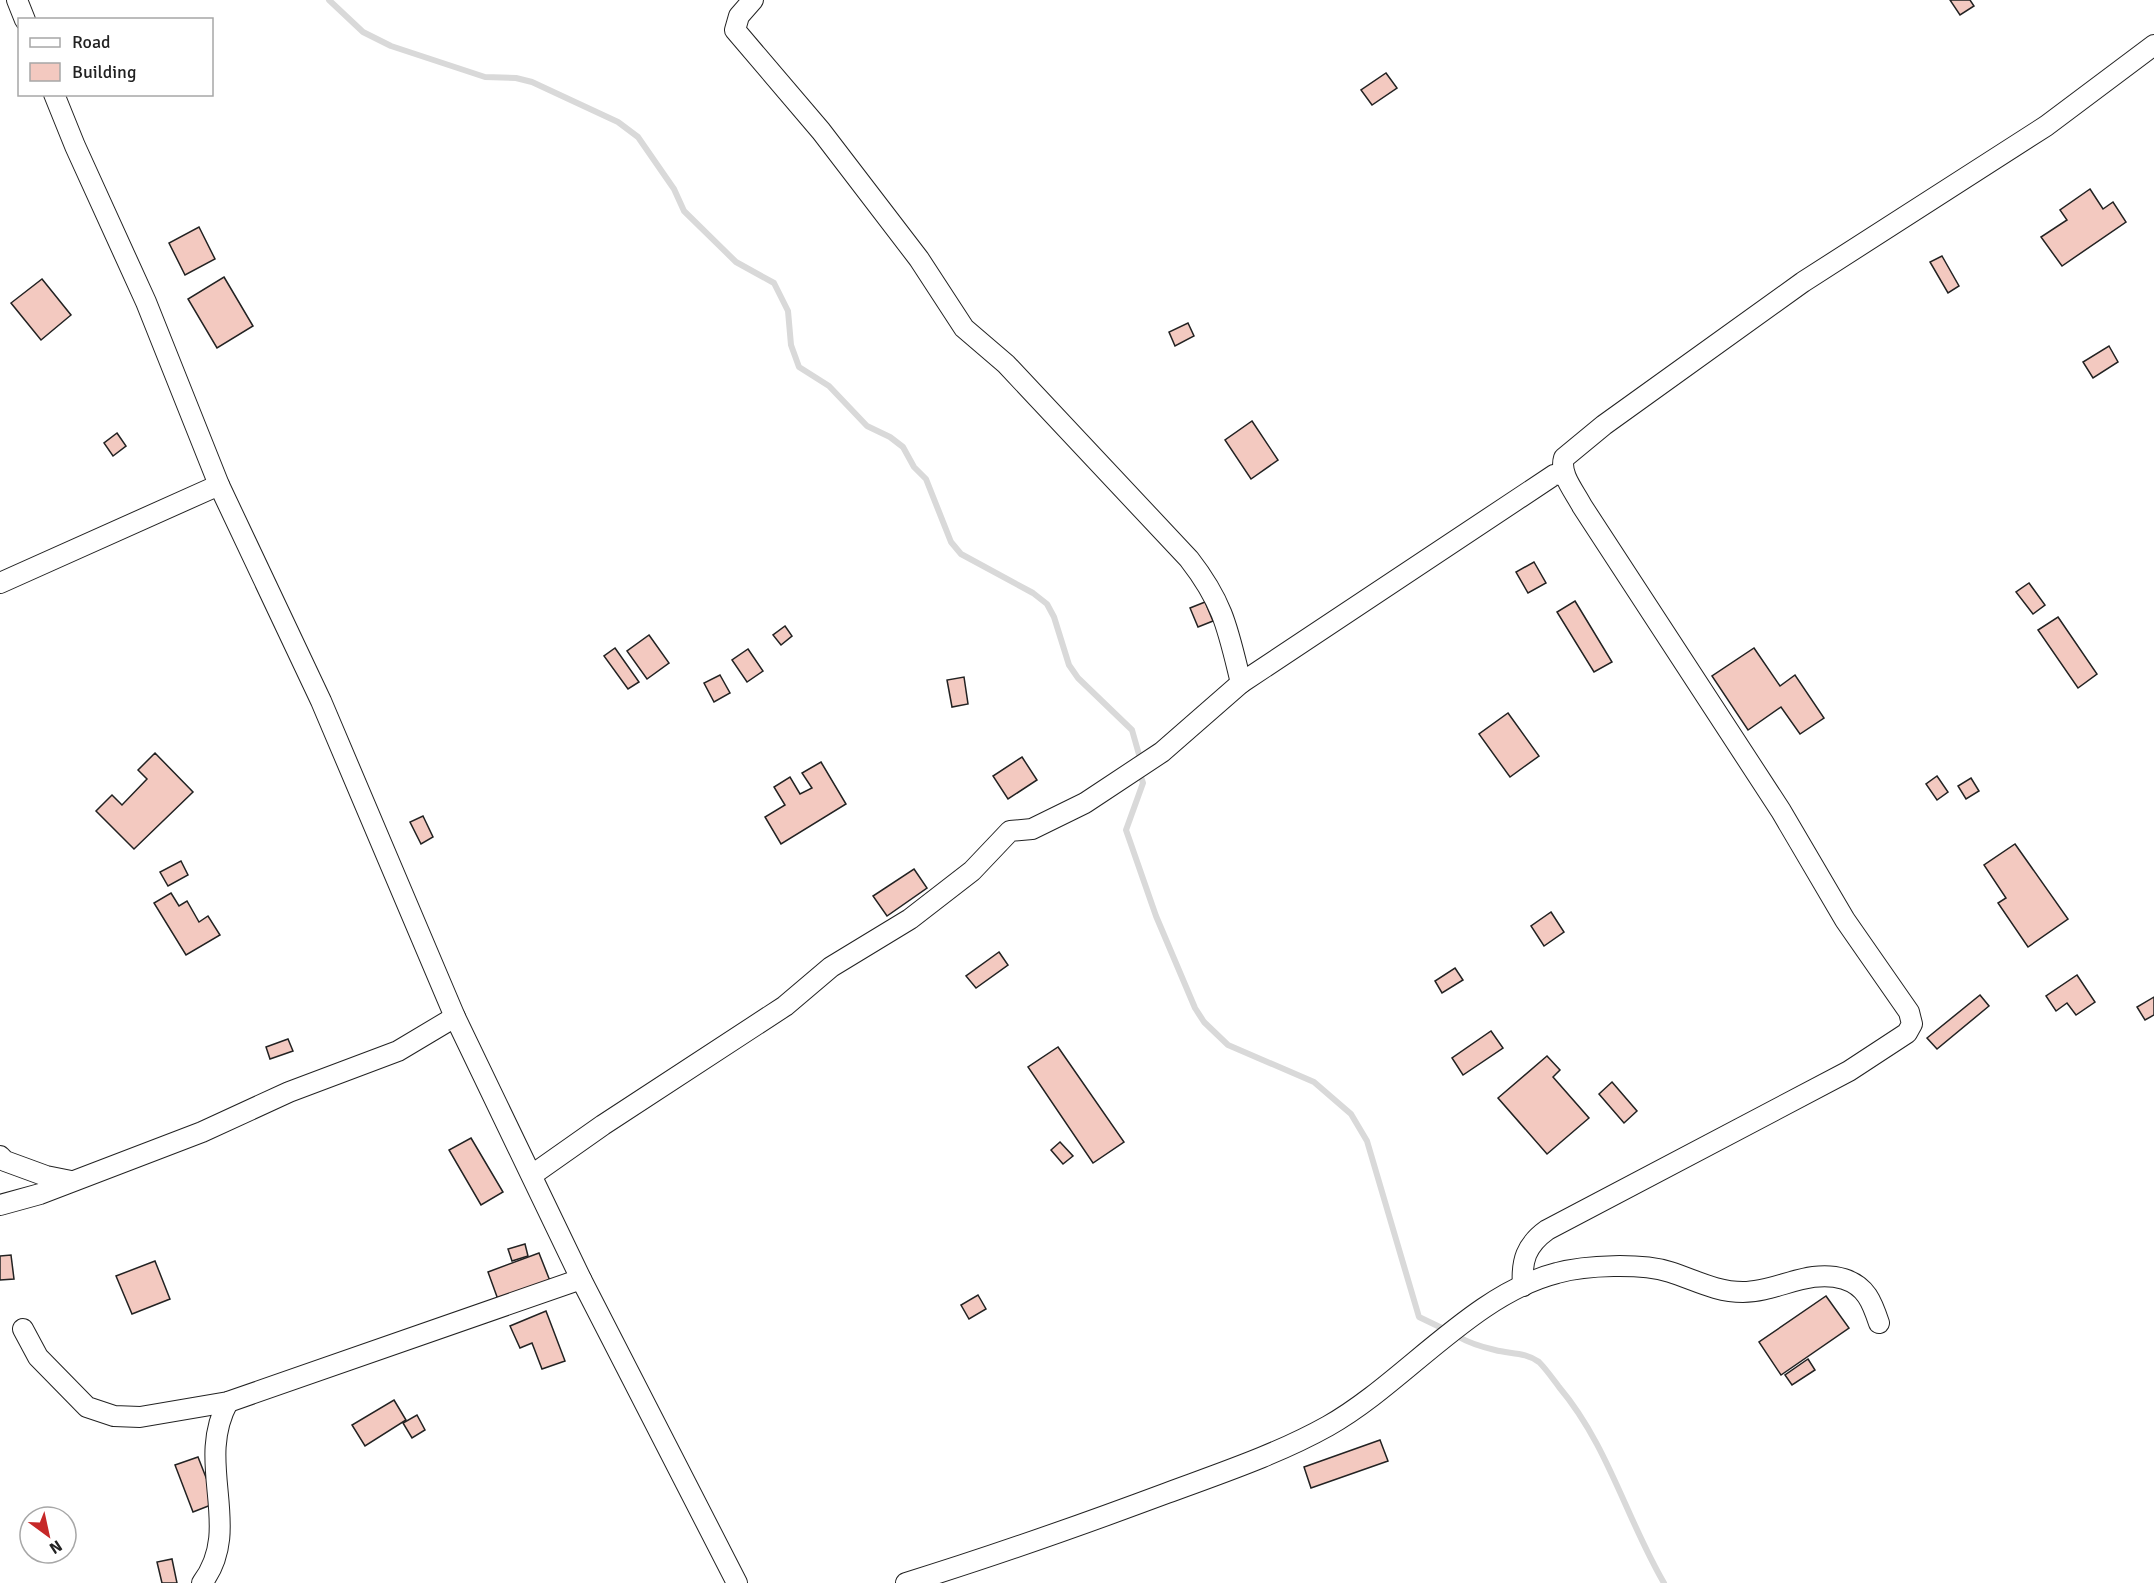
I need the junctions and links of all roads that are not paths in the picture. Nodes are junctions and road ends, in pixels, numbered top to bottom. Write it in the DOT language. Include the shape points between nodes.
graph roads {
  1 [pos="17,0"];
  2 [pos="753,0"];
  3 [pos="24,18"];
  4 [pos="2154,45"];
  5 [pos="55,96"];
  6 [pos="1564,474"];
  7 [pos="219,485"];
  8 [pos="0,583"];
  9 [pos="1241,683"];
  10 [pos="456,1017"];
  11 [pos="0,1156"];
  12 [pos="532,1175"];
  13 [pos="71,1181"];
  14 [pos="0,1205"];
  15 [pos="581,1279"];
  16 [pos="1523,1286"];
  17 [pos="1879,1323"];
  18 [pos="23,1329"];
  19 [pos="228,1402"];
  20 [pos="202,1583"];
  21 [pos="737,1583"];
  22 [pos="906,1583"];
  1 -- 3 [label="street"];
  2 -- 9 [label="street" via="739,16 735,30 747,48 821,131 919,259 964,328 1014,372 1209,584 1226,618"];
  4 -- 6 [label="street" via="2046,126 1803,282 1604,425 1564,458"];
  5 -- 7 [label="street" via="146,302"];
  6 -- 9 [label="street" via="1554,475"];
  6 -- 16 [label="street" via="1781,811 1845,920 1909,1012 1912,1024 1907,1033 1850,1071 1547,1230 1528,1247"];
  7 -- 8 [label="street"];
  7 -- 10 [label="street" via="321,701"];
  9 -- 12 [label="street" via="1162,752 1085,803 1032,829 1011,831 972,871 910,919 831,967 785,1006"];
  10 -- 12 [label="street"];
  10 -- 13 [label="street" via="398,1051"];
  11 -- 13 [label="street" via="46,1176"];
  12 -- 15 [label="street"];
  13 -- 14 [label="street"];
  15 -- 19 [label="street"];
  15 -- 21 [label="street"];
  16 -- 17 [label="street" via="1556,1273 1595,1268 1666,1270 1726,1292 1768,1290 1823,1276 1859,1285 1871,1301"];
  16 -- 22 [label="street" via="1473,1315 1371,1400 1326,1427 1232,1469 1017,1549"];
  18 -- 19 [label="street" via="38,1357 87,1407 114,1416 140,1417"];
  19 -- 20 [label="street" via="214,1436 220,1522 218,1552"];
}
